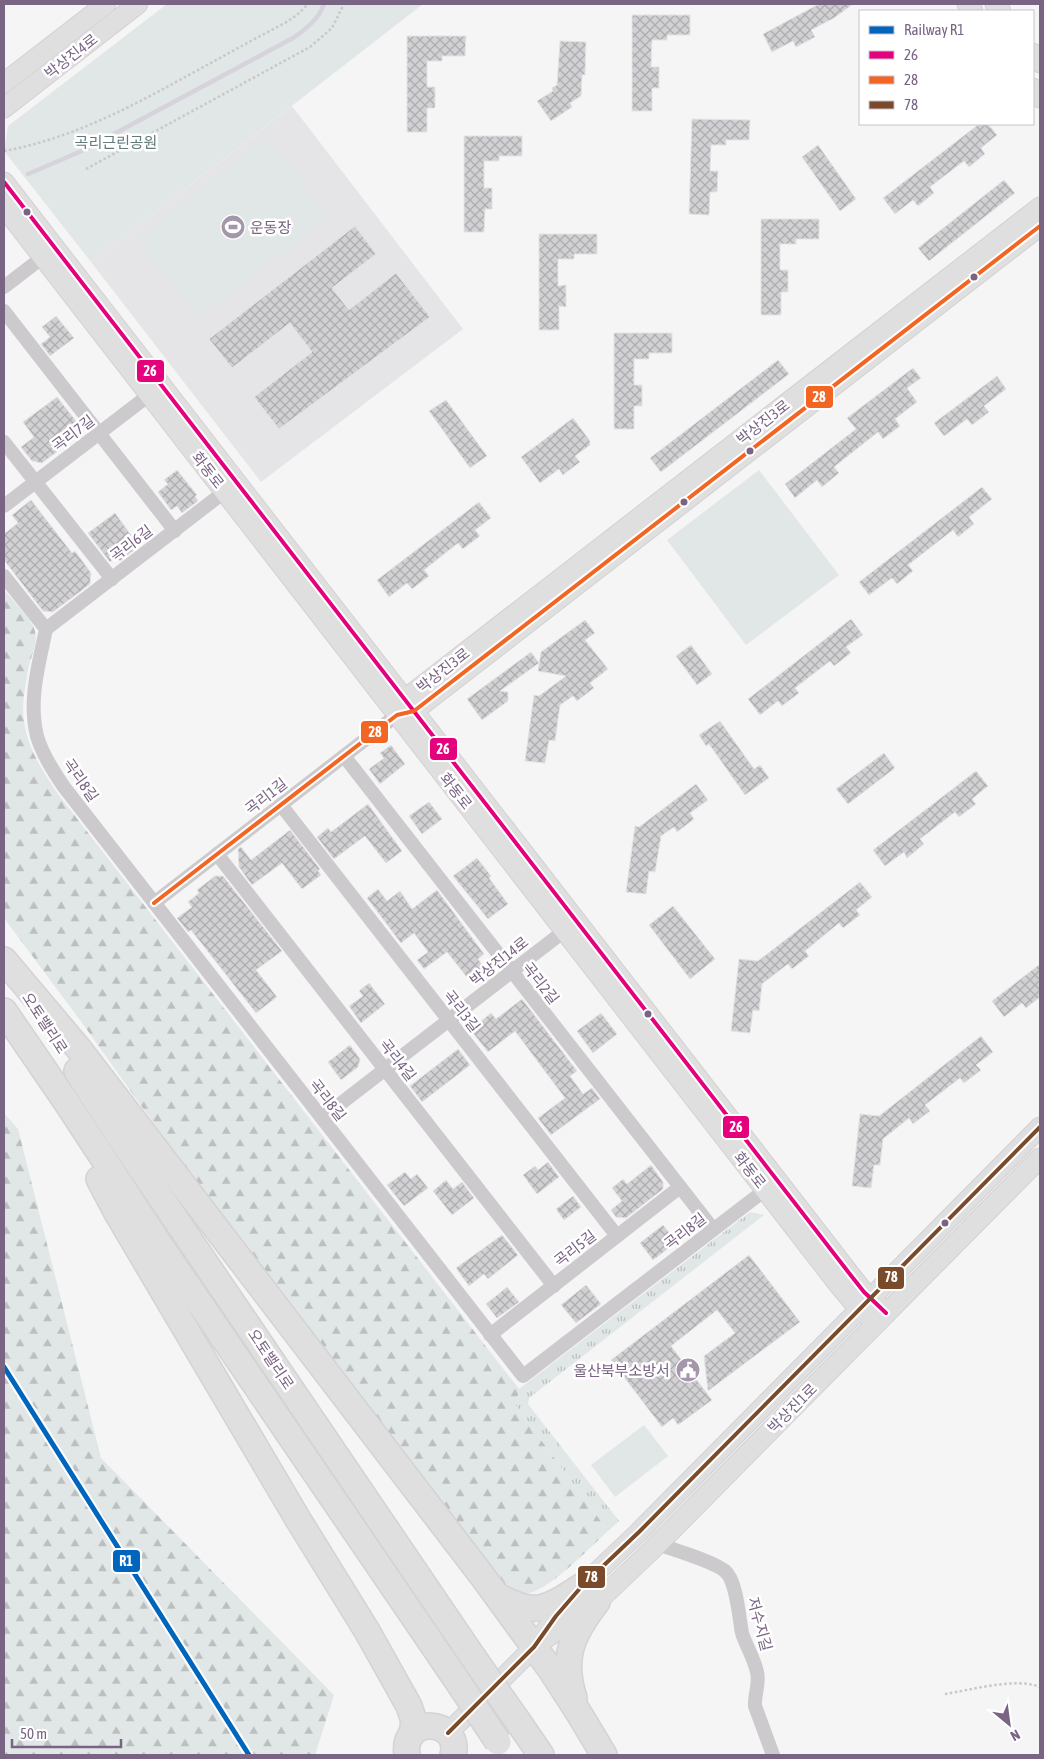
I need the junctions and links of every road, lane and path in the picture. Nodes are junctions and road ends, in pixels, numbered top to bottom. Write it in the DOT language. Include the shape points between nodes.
graph roads {
  1 [pos="106,4"];
  2 [pos="138,4"];
  3 [pos="308,4"];
  4 [pos="344,4"];
  5 [pos="4,83"];
  6 [pos="4,108"];
  7 [pos="4,151"];
  8 [pos="86,169"];
  9 [pos="4,182"];
  10 [pos="4,206"];
  11 [pos="1040,207"];
  12 [pos="1040,226"];
  13 [pos="43,257"];
  14 [pos="4,287"];
  15 [pos="4,312"];
  16 [pos="156,391"];
  17 [pos="99,434"];
  18 [pos="4,442"];
  19 [pos="36,482"];
  20 [pos="231,488"];
  21 [pos="4,506"];
  22 [pos="175,531"];
  23 [pos="4,576"];
  24 [pos="112,579"];
  25 [pos="46,629"];
  26 [pos="405,709"];
  27 [pos="344,756"];
  28 [pos="281,805"];
  29 [pos="218,854"];
  30 [pos="154,903"];
  31 [pos="570,926"];
  32 [pos="4,960"];
  33 [pos="512,972"];
  34 [pos="4,1011"];
  35 [pos="449,1020"];
  36 [pos="33,1052"];
  37 [pos="385,1069"];
  38 [pos="322,1118"];
  39 [pos="1040,1127"];
  40 [pos="1040,1158"];
  41 [pos="680,1187"];
  42 [pos="765,1190"];
  43 [pos="713,1229"];
  44 [pos="617,1236"];
  45 [pos="554,1286"];
  46 [pos="865,1303"];
  47 [pos="881,1318"];
  48 [pos="490,1335"];
  49 [pos="658,1544"];
  50 [pos="589,1594"];
  51 [pos="497,1595"];
  52 [pos="534,1647"];
  53 [pos="1040,1687"];
  54 [pos="945,1694"];
  55 [pos="580,1715"];
  56 [pos="450,1744"];
  57 [pos="409,1745"];
  58 [pos="503,1748"];
  59 [pos="541,1755"];
  60 [pos="604,1755"];
  61 [pos="773,1755"];
  1 -- 5 [label="street, 박상진4로"];
  2 -- 6 [label="street, 박상진4로"];
  3 -- 7 [label="path" via="285,23 104,119 58,138"];
  4 -- 8 [label="path" via="332,28 310,47"];
  9 -- 16 [label="street, 화동로"];
  10 -- 13 [label="street, 화동로"];
  11 -- 26 [label="street, 박상진3로"];
  12 -- 26 [label="street, 박상진3로"];
  13 -- 14 [label="street"];
  13 -- 16 [label="street, 화동로"];
  15 -- 17 [label="street"];
  16 -- 17 [label="street, 곡리7길"];
  16 -- 20 [label="street, 화동로"];
  17 -- 19 [label="street, 곡리7길"];
  17 -- 22 [label="street"];
  18 -- 19 [label="street"];
  19 -- 21 [label="street, 곡리7길"];
  19 -- 24 [label="street"];
  20 -- 22 [label="street, 곡리6길"];
  20 -- 26 [label="street, 화동로"];
  22 -- 24 [label="street, 곡리6길"];
  23 -- 25 [label="street"];
  24 -- 25 [label="street, 곡리6길"];
  25 -- 30 [label="street, 곡리8길" via="34,699 34,719 44,753 64,787"];
  26 -- 27 [label="street, 곡리1길"];
  26 -- 31 [label="street, 화동로"];
  27 -- 28 [label="street, 곡리1길"];
  27 -- 33 [label="street, 곡리2길"];
  28 -- 29 [label="street, 곡리1길"];
  28 -- 35 [label="street, 곡리3길"];
  29 -- 30 [label="street, 곡리1길"];
  29 -- 37 [label="street, 곡리4길"];
  30 -- 38 [label="street, 곡리8길"];
  31 -- 33 [label="street, 박상진14로"];
  31 -- 42 [label="street, 화동로"];
  31 -- 46 [label="street, 화동로" via="849,1273"];
  32 -- 51 [label="highway" via="79,1049"];
  32 -- 59 [label="highway, 오토밸리로, bridge" via="130,1152"];
  33 -- 35 [label="street, 박상진14로"];
  33 -- 41 [label="street, 곡리2길"];
  34 -- 36 [label="highway, 오토밸리로"];
  35 -- 37 [label="street, 박상진14로"];
  35 -- 44 [label="street, 곡리3길"];
  36 -- 57 [label="highway" via="117,1213 404,1698 414,1721"];
  36 -- 58 [label="highway, 오토밸리로, bridge" via="162,1248"];
  37 -- 38 [label="street, 박상진14로"];
  37 -- 45 [label="street, 곡리4길"];
  38 -- 48 [label="street, 곡리8길"];
  39 -- 46 [label="street, 박상진1로"];
  40 -- 47 [label="street, 박상진1로"];
  41 -- 43 [label="street, 곡리2길"];
  41 -- 44 [label="street, 곡리5길"];
  42 -- 43 [label="street, 곡리8길"];
  42 -- 46 [label="street, 화동로" via="838,1284"];
  43 -- 48 [label="street, 곡리8길" via="523,1376"];
  44 -- 45 [label="street, 곡리5길"];
  45 -- 48 [label="street, 곡리5길"];
  46 -- 47 [label="street, 화동로"];
  46 -- 50 [label="street, 박상진1로" via="639,1532"];
  47 -- 49 [label="street, 박상진1로"];
  49 -- 50 [label="street, 박상진1로"];
  49 -- 61 [label="street, 저수지길" via="713,1564 729,1575 743,1634 757,1672 755,1706"];
  50 -- 51 [label="highway" via="540,1608 520,1607"];
  50 -- 52 [label="street, 박상진1로" via="556,1616"];
  50 -- 55 [label="highway" via="581,1624 570,1647 568,1664"];
  51 -- 52 [label="highway"];
  52 -- 55 [label="highway"];
  52 -- 56 [label="street, 박상진1로"];
  53 -- 54 [label="path" via="1024,1683"];
  55 -- 60 [label="highway"];
  56 -- 57 [label="highway" via="442,1729 429,1725 417,1730"];
}
